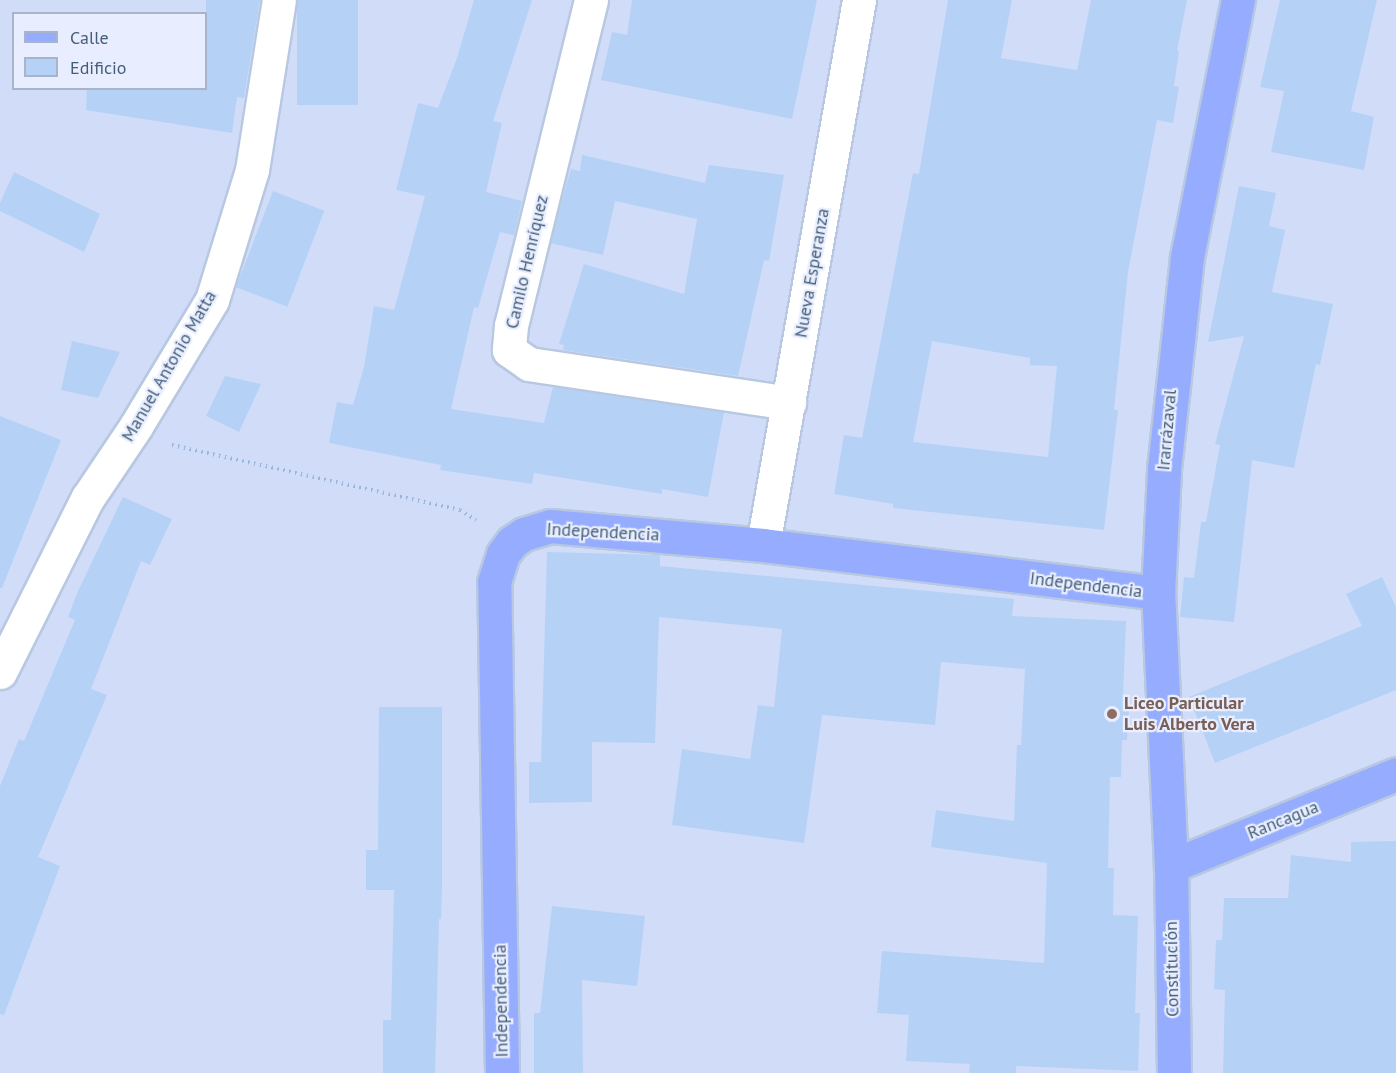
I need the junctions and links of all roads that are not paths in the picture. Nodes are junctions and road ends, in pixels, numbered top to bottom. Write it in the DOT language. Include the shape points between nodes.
graph roads {
  1 [pos="279,0"];
  2 [pos="591,0"];
  3 [pos="859,0"];
  4 [pos="1238,0"];
  5 [pos="789,403"];
  6 [pos="763,545"];
  7 [pos="1158,593"];
  8 [pos="0,672"];
  9 [pos="1396,774"];
  10 [pos="1171,866"];
  11 [pos="502,1073"];
  12 [pos="1174,1073"];
  1 -- 8 [label="street, Manuel Antonio Matta" via="252,170 212,300 87,499"];
  2 -- 5 [label="street, Camilo Henríquez" via="511,325 509,350 529,364"];
  3 -- 5 [label="street, Nueva Esperanza"];
  4 -- 7 [label="main road, Irarrázaval" via="1187,257 1164,469"];
  5 -- 6 [label="street, Nueva Esperanza"];
  6 -- 7 [label="main road, Independencia"];
  6 -- 11 [label="main road, Independencia" via="550,526 524,534 503,554 494,582"];
  7 -- 10 [label="main road, Irarrázaval"];
  9 -- 10 [label="main road, Rancagua"];
  10 -- 12 [label="main road, Constitución"];
}
